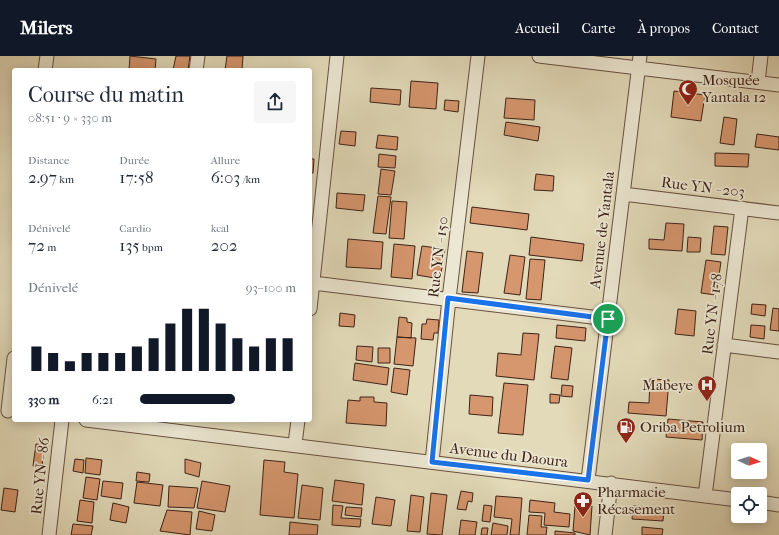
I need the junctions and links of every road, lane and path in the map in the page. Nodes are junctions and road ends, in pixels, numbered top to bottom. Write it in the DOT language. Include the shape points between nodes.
graph roads {
  1 [pos="47,56"];
  2 [pos="198,56"];
  3 [pos="337,56"];
  4 [pos="478,56"];
  5 [pos="539,56"];
  6 [pos="761,56"];
  7 [pos="639,62"];
  8 [pos="46,68"];
  9 [pos="196,68"];
  10 [pos="758,82"];
  11 [pos="779,85"];
  12 [pos="623,194"];
  13 [pos="742,208"];
  14 [pos="779,213"];
  15 [pos="313,283"];
  16 [pos="312,292"];
  17 [pos="448,298"];
  18 [pos="608,319"];
  19 [pos="724,345"];
  20 [pos="779,352"];
  21 [pos="12,373"];
  22 [pos="7,411"];
  23 [pos="62,422"];
  24 [pos="122,422"];
  25 [pos="298,422"];
  26 [pos="157,424"];
  27 [pos="295,444"];
  28 [pos="432,462"];
  29 [pos="588,480"];
  30 [pos="611,483"];
  31 [pos="705,496"];
  32 [pos="731,499"];
  33 [pos="767,503"];
  34 [pos="779,505"];
  35 [pos="49,535"];
  36 [pos="604,535"];
  1 -- 8 [label="street"];
  2 -- 9 [label="street"];
  3 -- 15 [label="street"];
  4 -- 17 [label="street, Rue YN - 150"];
  5 -- 7 [label="street"];
  6 -- 10 [label="street"];
  7 -- 10 [label="street"];
  7 -- 12 [label="street, Avenue de Yantala"];
  10 -- 11 [label="street"];
  12 -- 13 [label="street, Rue YN - 203"];
  12 -- 18 [label="street, Avenue de Yantala"];
  13 -- 14 [label="street, Rue YN - 203"];
  13 -- 19 [label="street, Rue YN - 178"];
  15 -- 16 [label="street"];
  15 -- 17 [label="street"];
  17 -- 18 [label="street"];
  17 -- 28 [label="street, Rue YN - 150"];
  18 -- 29 [label="street, Avenue de Yantala"];
  19 -- 20 [label="street"];
  19 -- 31 [label="street, Rue YN - 178"];
  21 -- 22 [label="street"];
  23 -- 35 [label="street, Rue YN - 86"];
  24 -- 26 [label="street, Avenue du Daoura"];
  25 -- 27 [label="street"];
  26 -- 27 [label="street, Avenue du Daoura"];
  27 -- 28 [label="street, Avenue du Daoura"];
  28 -- 29 [label="street, Avenue du Daoura"];
  29 -- 30 [label="street, Avenue du Daoura"];
  30 -- 31 [label="street, Avenue du Daoura"];
  30 -- 36 [label="street"];
  31 -- 32 [label="street, Avenue du Daoura"];
  33 -- 34 [label="street"];
}
